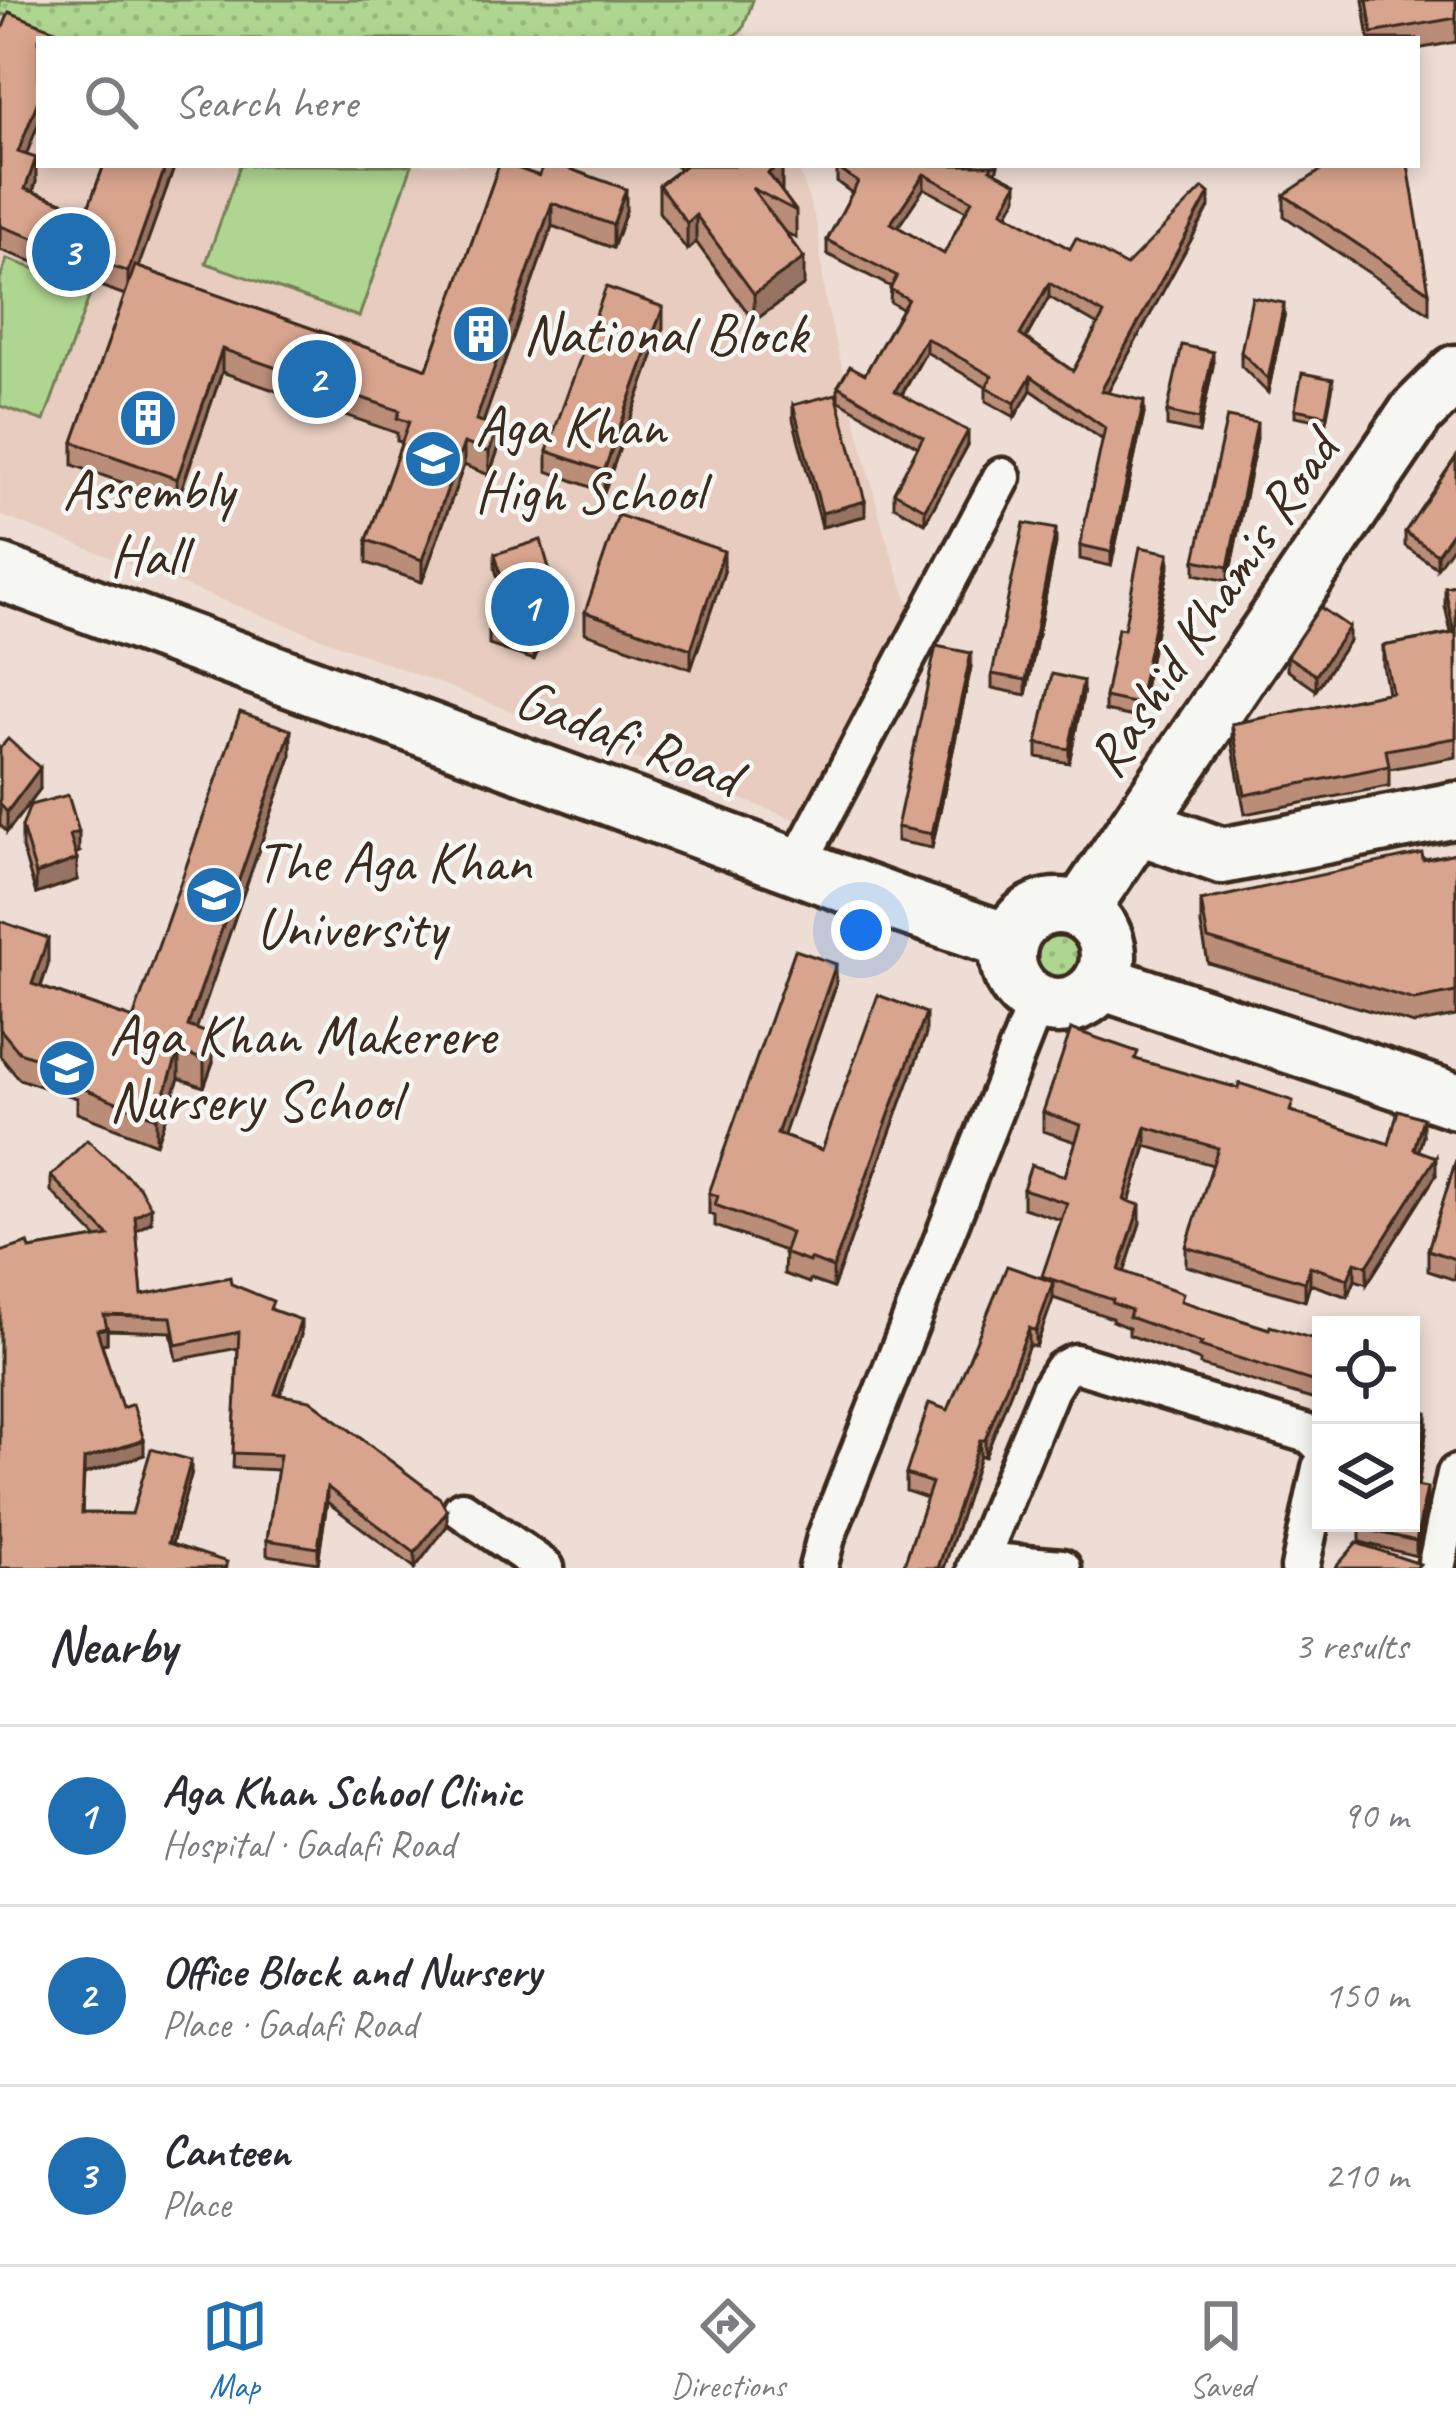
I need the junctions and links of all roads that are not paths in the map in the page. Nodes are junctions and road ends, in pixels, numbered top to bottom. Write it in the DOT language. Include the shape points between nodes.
graph roads {
  1 [pos="1456,373"];
  2 [pos="1002,477"];
  3 [pos="0,572"];
  4 [pos="1456,810"];
  5 [pos="1138,826"];
  6 [pos="796,867"];
  7 [pos="1080,911"];
  8 [pos="1010,942"];
  9 [pos="1101,982"];
  10 [pos="1036,1001"];
  11 [pos="1456,1101"];
  12 [pos="1312,1436"];
  13 [pos="1456,1474"];
  14 [pos="462,1510"];
  15 [pos="1312,1511"];
  16 [pos="977,1565"];
  17 [pos="545,1568"];
  18 [pos="818,1568"];
  19 [pos="1062,1568"];
  20 [pos="1300,1568"];
  21 [pos="1436,1568"];
  1 -- 5 [label="street, Rashid Khamis Road" via="1417,412"];
  2 -- 6 [label="street"];
  3 -- 6 [label="street, Gadafi Road"];
  4 -- 5 [label="street" via="1222,856"];
  5 -- 7 [label="street, Rashid Khamis Road"];
  6 -- 8 [label="street, Gadafi Road"];
  7 -- 8 [label="street" via="1044,908"];
  7 -- 9 [label="street" via="1106,942"];
  8 -- 10 [label="street" via="1010,970"];
  9 -- 10 [label="street" via="1072,1004"];
  9 -- 11 [label="street"];
  10 -- 18 [label="street"];
  12 -- 16 [label="street" via="1075,1364 1050,1389"];
  13 -- 21 [label="street"];
  14 -- 17 [label="street"];
  15 -- 20 [label="street"];
  16 -- 19 [label="street"];
}
